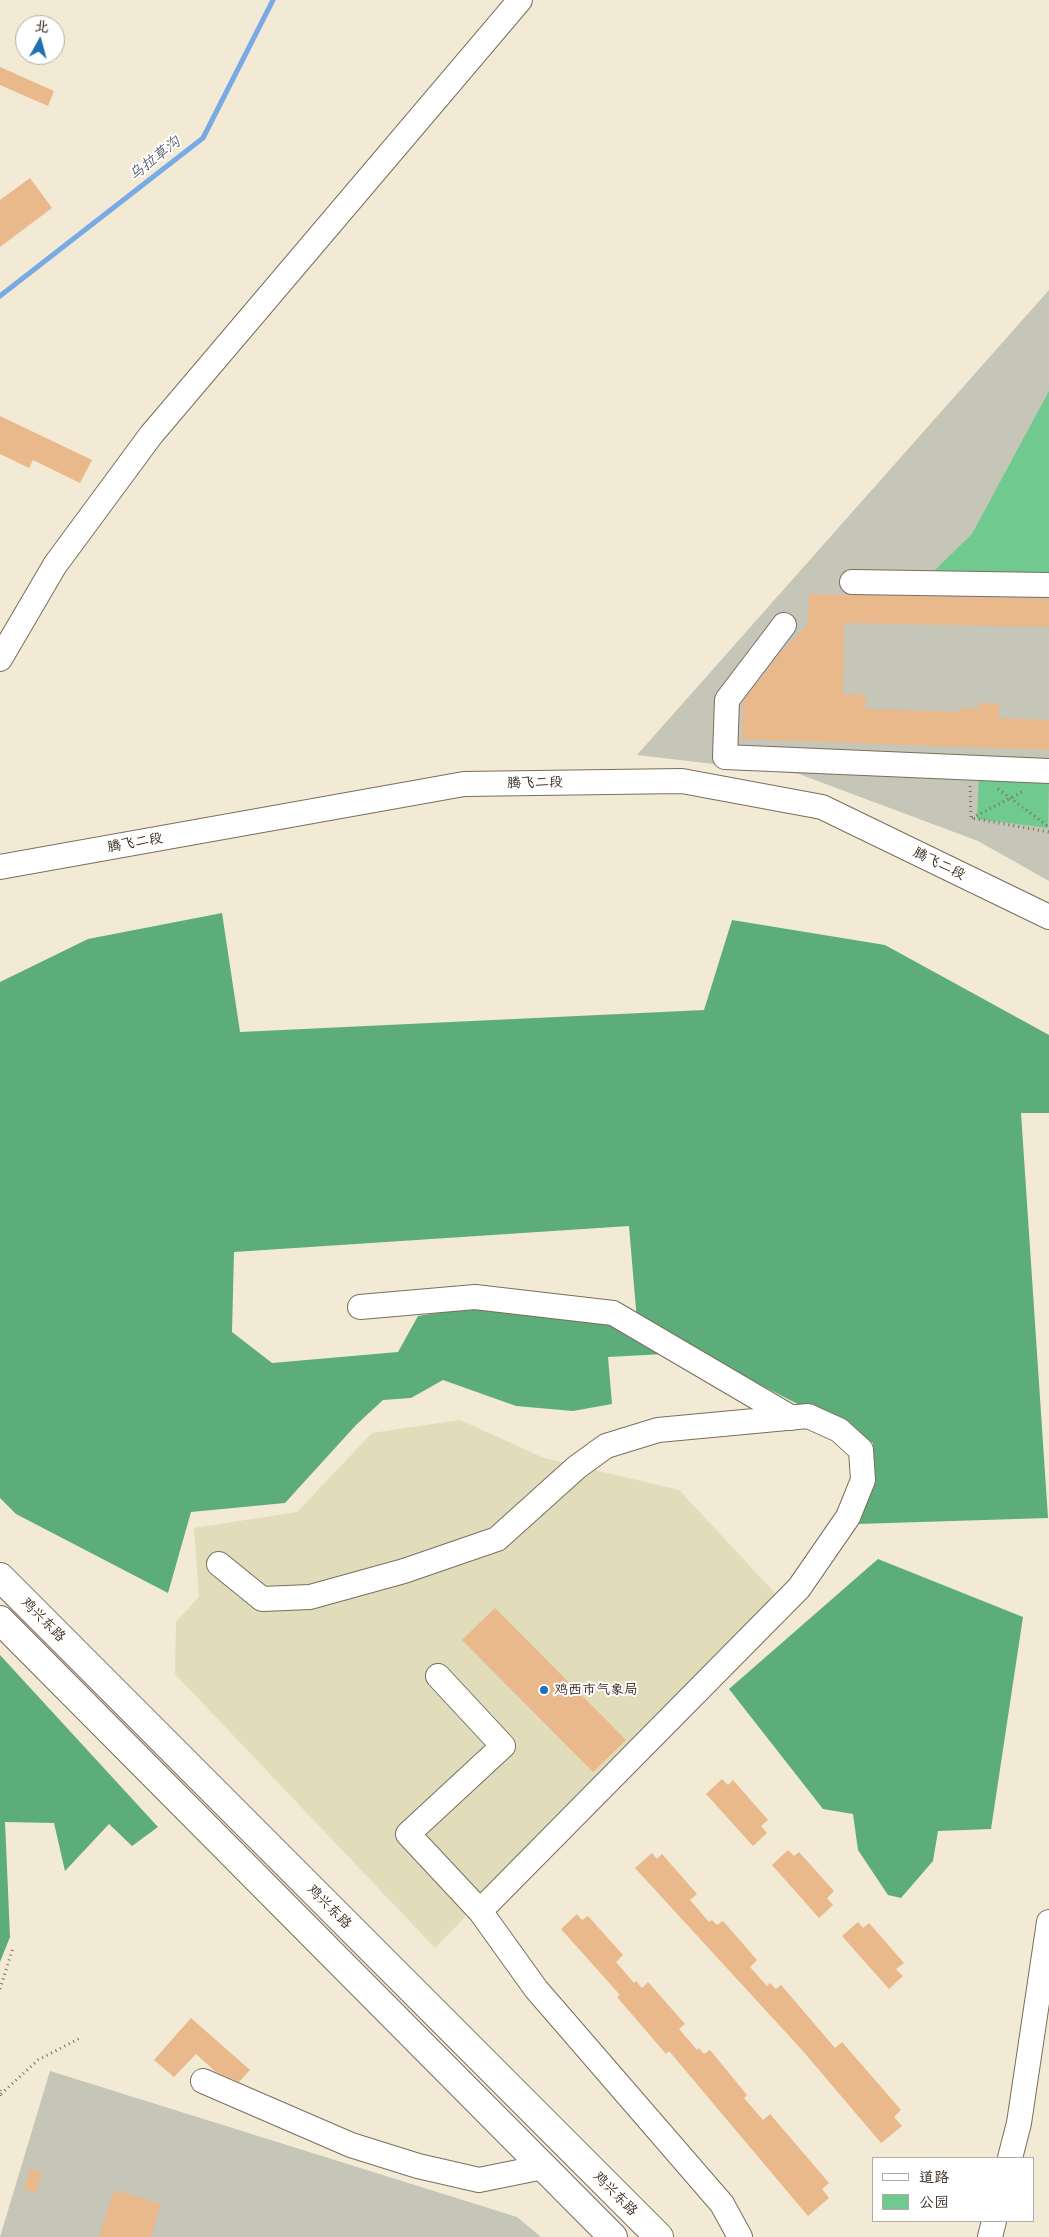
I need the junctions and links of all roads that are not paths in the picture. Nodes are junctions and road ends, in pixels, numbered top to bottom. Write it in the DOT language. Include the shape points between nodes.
graph roads {
  1 [pos="520,0"];
  2 [pos="852,582"];
  3 [pos="1049,585"];
  4 [pos="784,625"];
  5 [pos="0,659"];
  6 [pos="1049,771"];
  7 [pos="0,867"];
  8 [pos="1049,917"];
  9 [pos="360,1307"];
  10 [pos="792,1418"];
  11 [pos="219,1564"];
  12 [pos="0,1577"];
  13 [pos="0,1620"];
  14 [pos="438,1676"];
  15 [pos="480,1911"];
  16 [pos="1049,1922"];
  17 [pos="203,2081"];
  18 [pos="1010,2157"];
  19 [pos="543,2167"];
  20 [pos="994,2222"];
  21 [pos="613,2237"];
  22 [pos="659,2237"];
  23 [pos="740,2237"];
  24 [pos="990,2237"];
  1 -- 5 [label="street" via="151,435 55,565"];
  2 -- 3 [label="street"];
  4 -- 6 [label="street" via="727,700 725,757"];
  7 -- 8 [label="street, 腾飞二段" via="464,784 682,781 822,807"];
  9 -- 10 [label="street" via="475,1297 613,1313"];
  10 -- 11 [label="street" via="658,1430 606,1446 577,1467 497,1539 310,1597 262,1599"];
  10 -- 15 [label="street" via="808,1416 831,1426 861,1450 863,1480 848,1517 799,1588"];
  12 -- 22 [label="highway, 鸡兴东路"];
  13 -- 19 [label="highway"];
  14 -- 15 [label="street" via="503,1746 408,1834"];
  15 -- 23 [label="street" via="536,1989 722,2204"];
  16 -- 18 [label="street" via="1019,2123"];
  17 -- 19 [label="street" via="351,2145 418,2166 479,2180"];
  19 -- 21 [label="highway"];
  20 -- 24 [label="street"];
}
